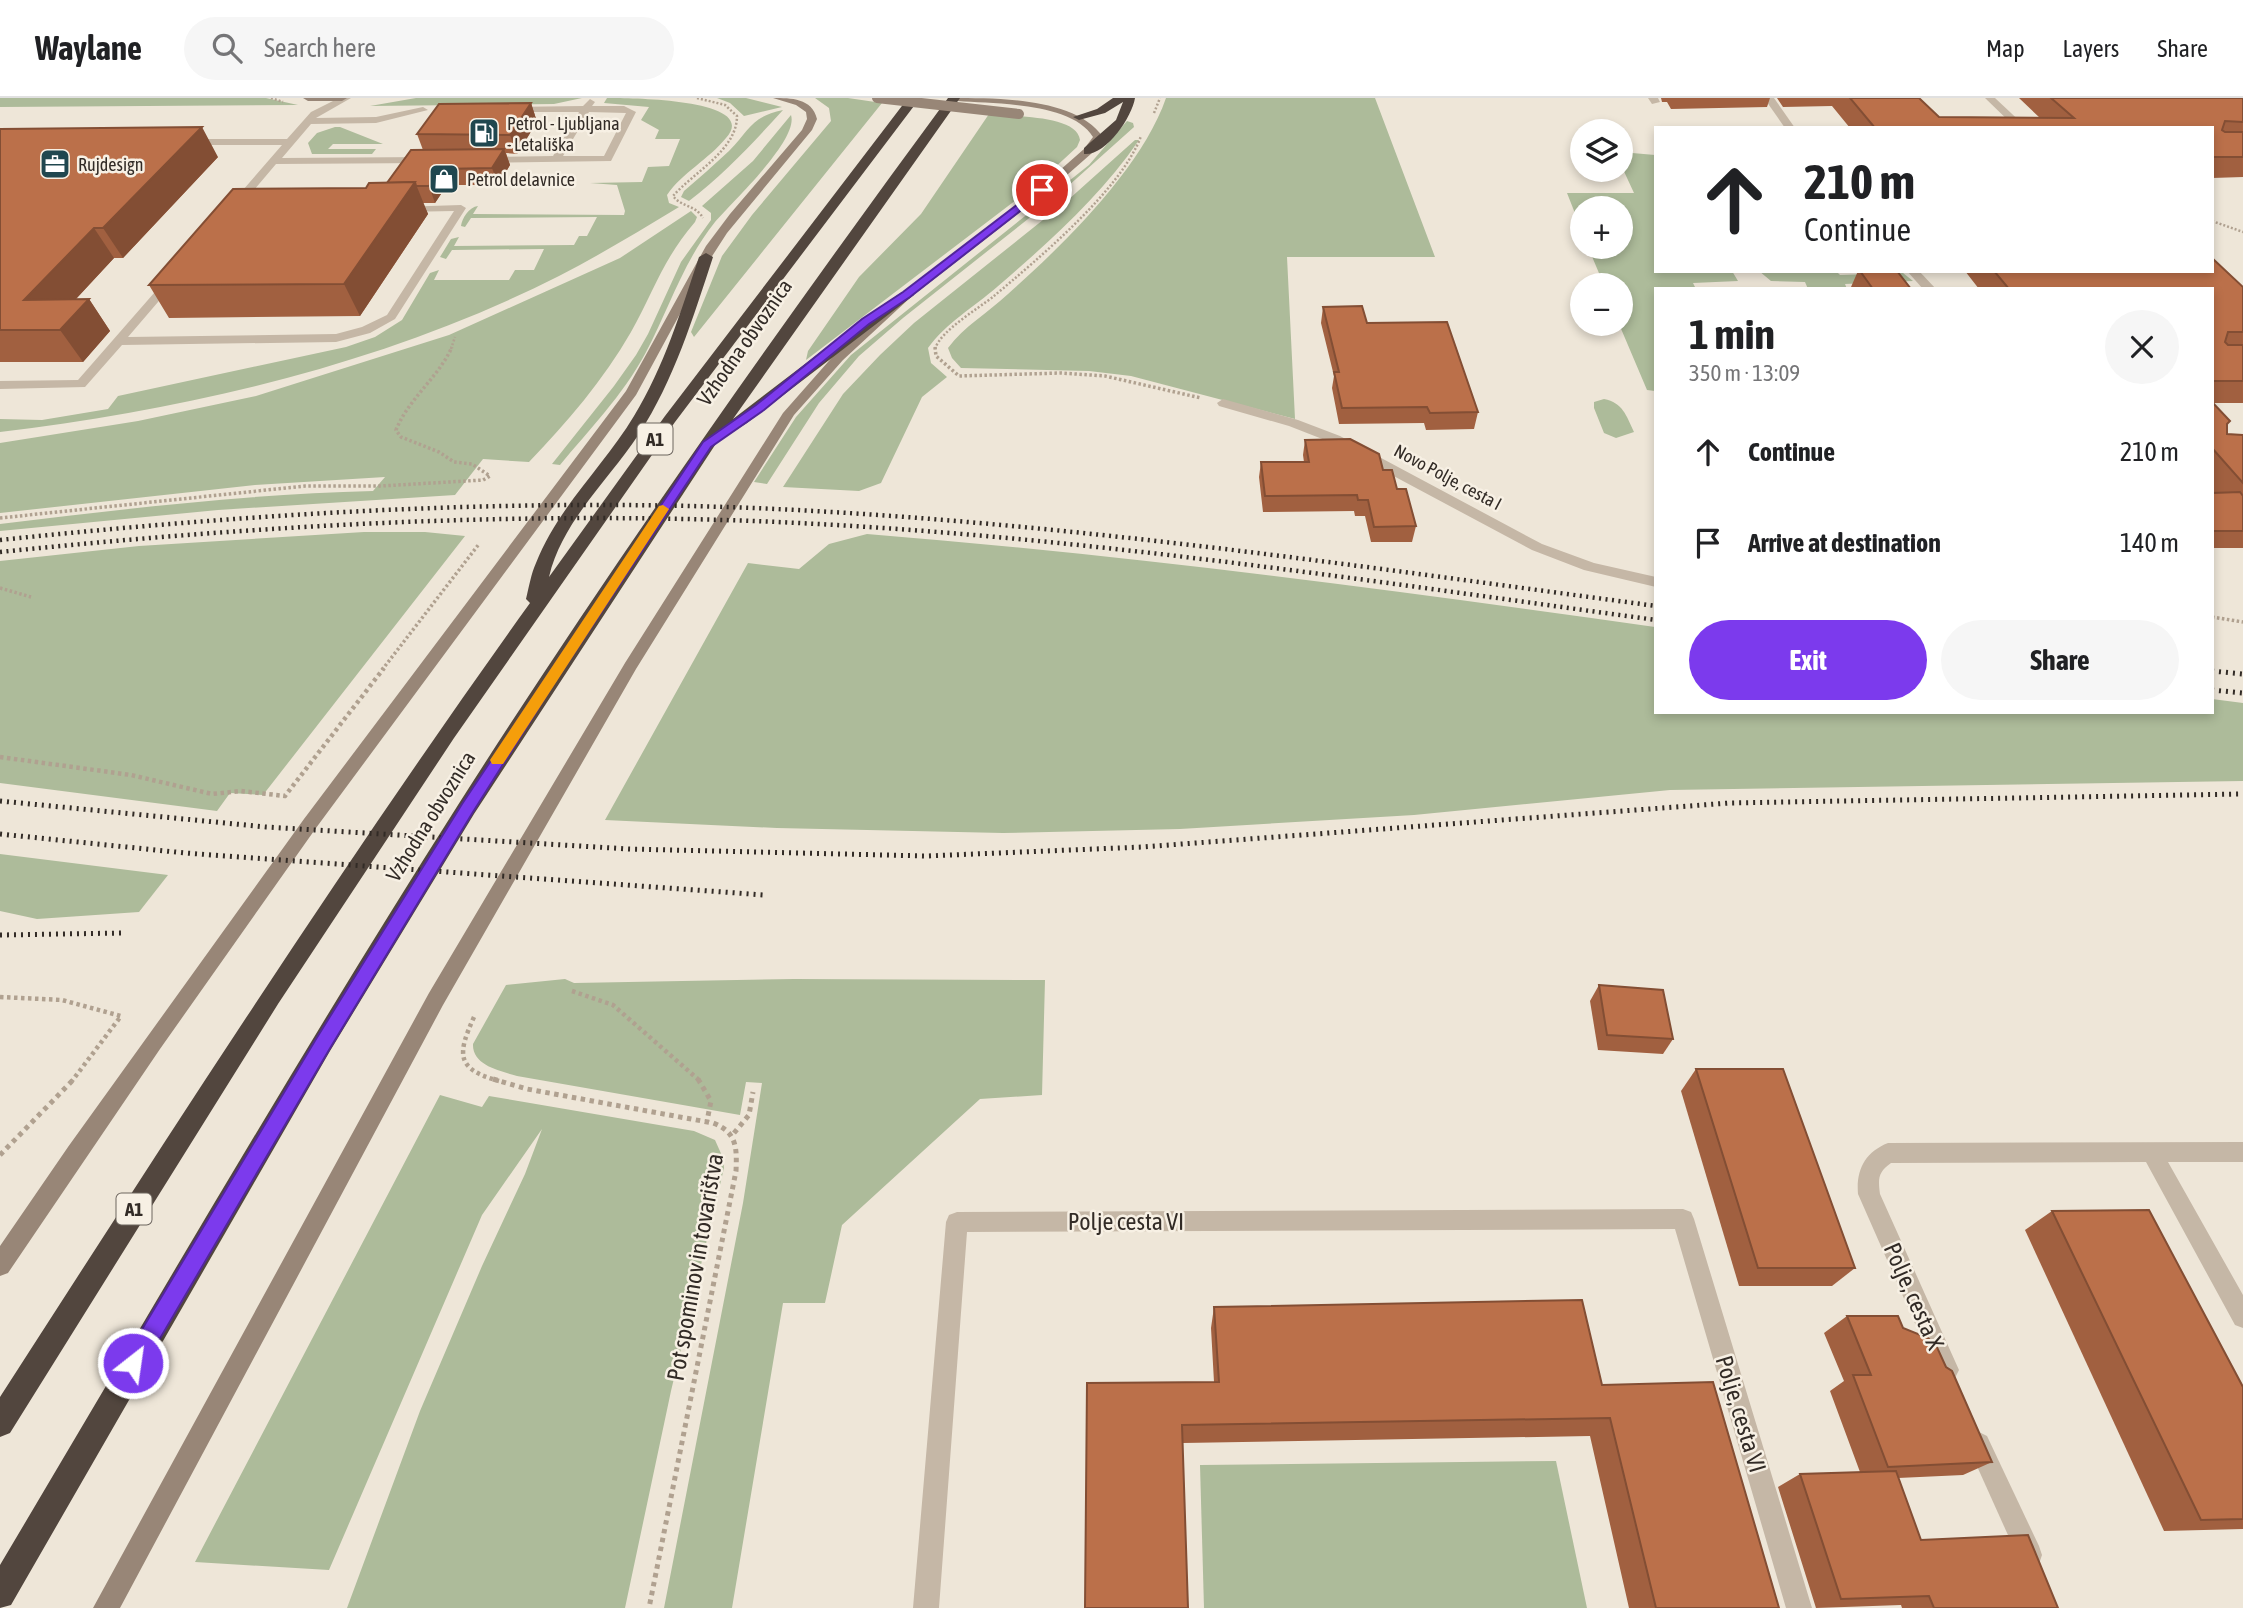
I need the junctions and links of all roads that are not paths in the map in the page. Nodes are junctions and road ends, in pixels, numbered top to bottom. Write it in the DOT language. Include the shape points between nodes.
graph roads {
  1 [pos="308,98"];
  2 [pos="344,98"];
  3 [pos="596,98"];
  4 [pos="778,98"];
  5 [pos="877,98"];
  6 [pos="914,98"];
  7 [pos="956,98"];
  8 [pos="1121,98"];
  9 [pos="1129,98"];
  10 [pos="1769,98"];
  11 [pos="1990,98"];
  12 [pos="587,108"];
  13 [pos="495,109"];
  14 [pos="1022,109"];
  15 [pos="424,110"];
  16 [pos="1079,117"];
  17 [pos="311,118"];
  18 [pos="1789,126"];
  19 [pos="2020,126"];
  20 [pos="179,142"];
  21 [pos="290,142"];
  22 [pos="1088,151"];
  23 [pos="556,159"];
  24 [pos="388,160"];
  25 [pos="443,160"];
  26 [pos="471,160"];
  27 [pos="512,160"];
  28 [pos="274,161"];
  29 [pos="486,169"];
  30 [pos="415,170"];
  31 [pos="394,209"];
  32 [pos="244,210"];
  33 [pos="231,211"];
  34 [pos="222,220"];
  35 [pos="706,257"];
  36 [pos="179,271"];
  37 [pos="1914,273"];
  38 [pos="1928,287"];
  39 [pos="907,295"];
  40 [pos="118,341"];
  41 [pos="0,385"];
  42 [pos="1223,403"];
  43 [pos="707,444"];
  44 [pos="1654,581"];
  45 [pos="532,611"];
  46 [pos="2243,1152"];
  47 [pos="2152,1153"];
  48 [pos="1683,1219"];
  49 [pos="0,1265"];
  50 [pos="2243,1317"];
  51 [pos="1959,1396"];
  52 [pos="1970,1422"];
  53 [pos="0,1423"];
  54 [pos="2038,1572"];
  55 [pos="0,1594"];
  56 [pos="106,1608"];
  57 [pos="926,1608"];
  58 [pos="1799,1608"];
  1 -- 2 [label="main road"];
  1 -- 17 [label="street"];
  2 -- 17 [label="street"];
  3 -- 12 [label="street"];
  4 -- 35 [label="main road" via="808,109 810,126"];
  5 -- 14 [label="main road, bridge"];
  6 -- 45 [label="highway, Vzhodna obvoznica / A1" via="727,341"];
  7 -- 14 [label="main road"];
  7 -- 43 [label="highway, Vzhodna obvoznica / A1"];
  8 -- 16 [label="highway" via="1101,111"];
  9 -- 22 [label="highway" via="1113,132"];
  10 -- 18 [label="street"];
  11 -- 19 [label="street"];
  12 -- 13 [label="street"];
  12 -- 23 [label="street"];
  12 -- 23 [label="street" via="631,112 607,159"];
  14 -- 16 [label="main road"];
  15 -- 17 [label="street" via="376,120"];
  16 -- 22 [label="main road" via="1097,134"];
  17 -- 21 [label="street"];
  20 -- 21 [label="street"];
  21 -- 28 [label="street"];
  22 -- 39 [label="main road"];
  23 -- 27 [label="street"];
  24 -- 25 [label="street"];
  24 -- 28 [label="street"];
  24 -- 30 [label="street"];
  26 -- 27 [label="street"];
  27 -- 29 [label="street"];
  28 -- 33 [label="street"];
  31 -- 40 [label="street" via="461,208 391,317 366,330 336,338"];
  32 -- 33 [label="street"];
  33 -- 34 [label="street"];
  35 -- 45 [label="highway" via="654,393 632,433 558,535 544,564"];
  35 -- 49 [label="main road" via="632,392 334,787"];
  36 -- 40 [label="street"];
  37 -- 38 [label="street"];
  39 -- 43 [label="highway" via="865,321"];
  39 -- 56 [label="main road" via="839,357 789,413 630,667 436,999"];
  40 -- 41 [label="street" via="81,384"];
  42 -- 44 [label="street, Novo Polje, cesta I" via="1334,438 1567,559"];
  43 -- 55 [label="highway, Vzhodna obvoznica / A1" via="467,808 224,1210"];
  45 -- 53 [label="highway, Vzhodna obvoznica / A1" via="270,997"];
  46 -- 47 [label="street"];
  47 -- 50 [label="street"];
  47 -- 51 [label="street, Polje, cesta X" via="1888,1153 1874,1161 1867,1173 1869,1194"];
  48 -- 57 [label="street, Polje cesta VI" via="957,1222"];
  48 -- 58 [label="street, Polje, cesta VI"];
  52 -- 54 [label="street"];
}
